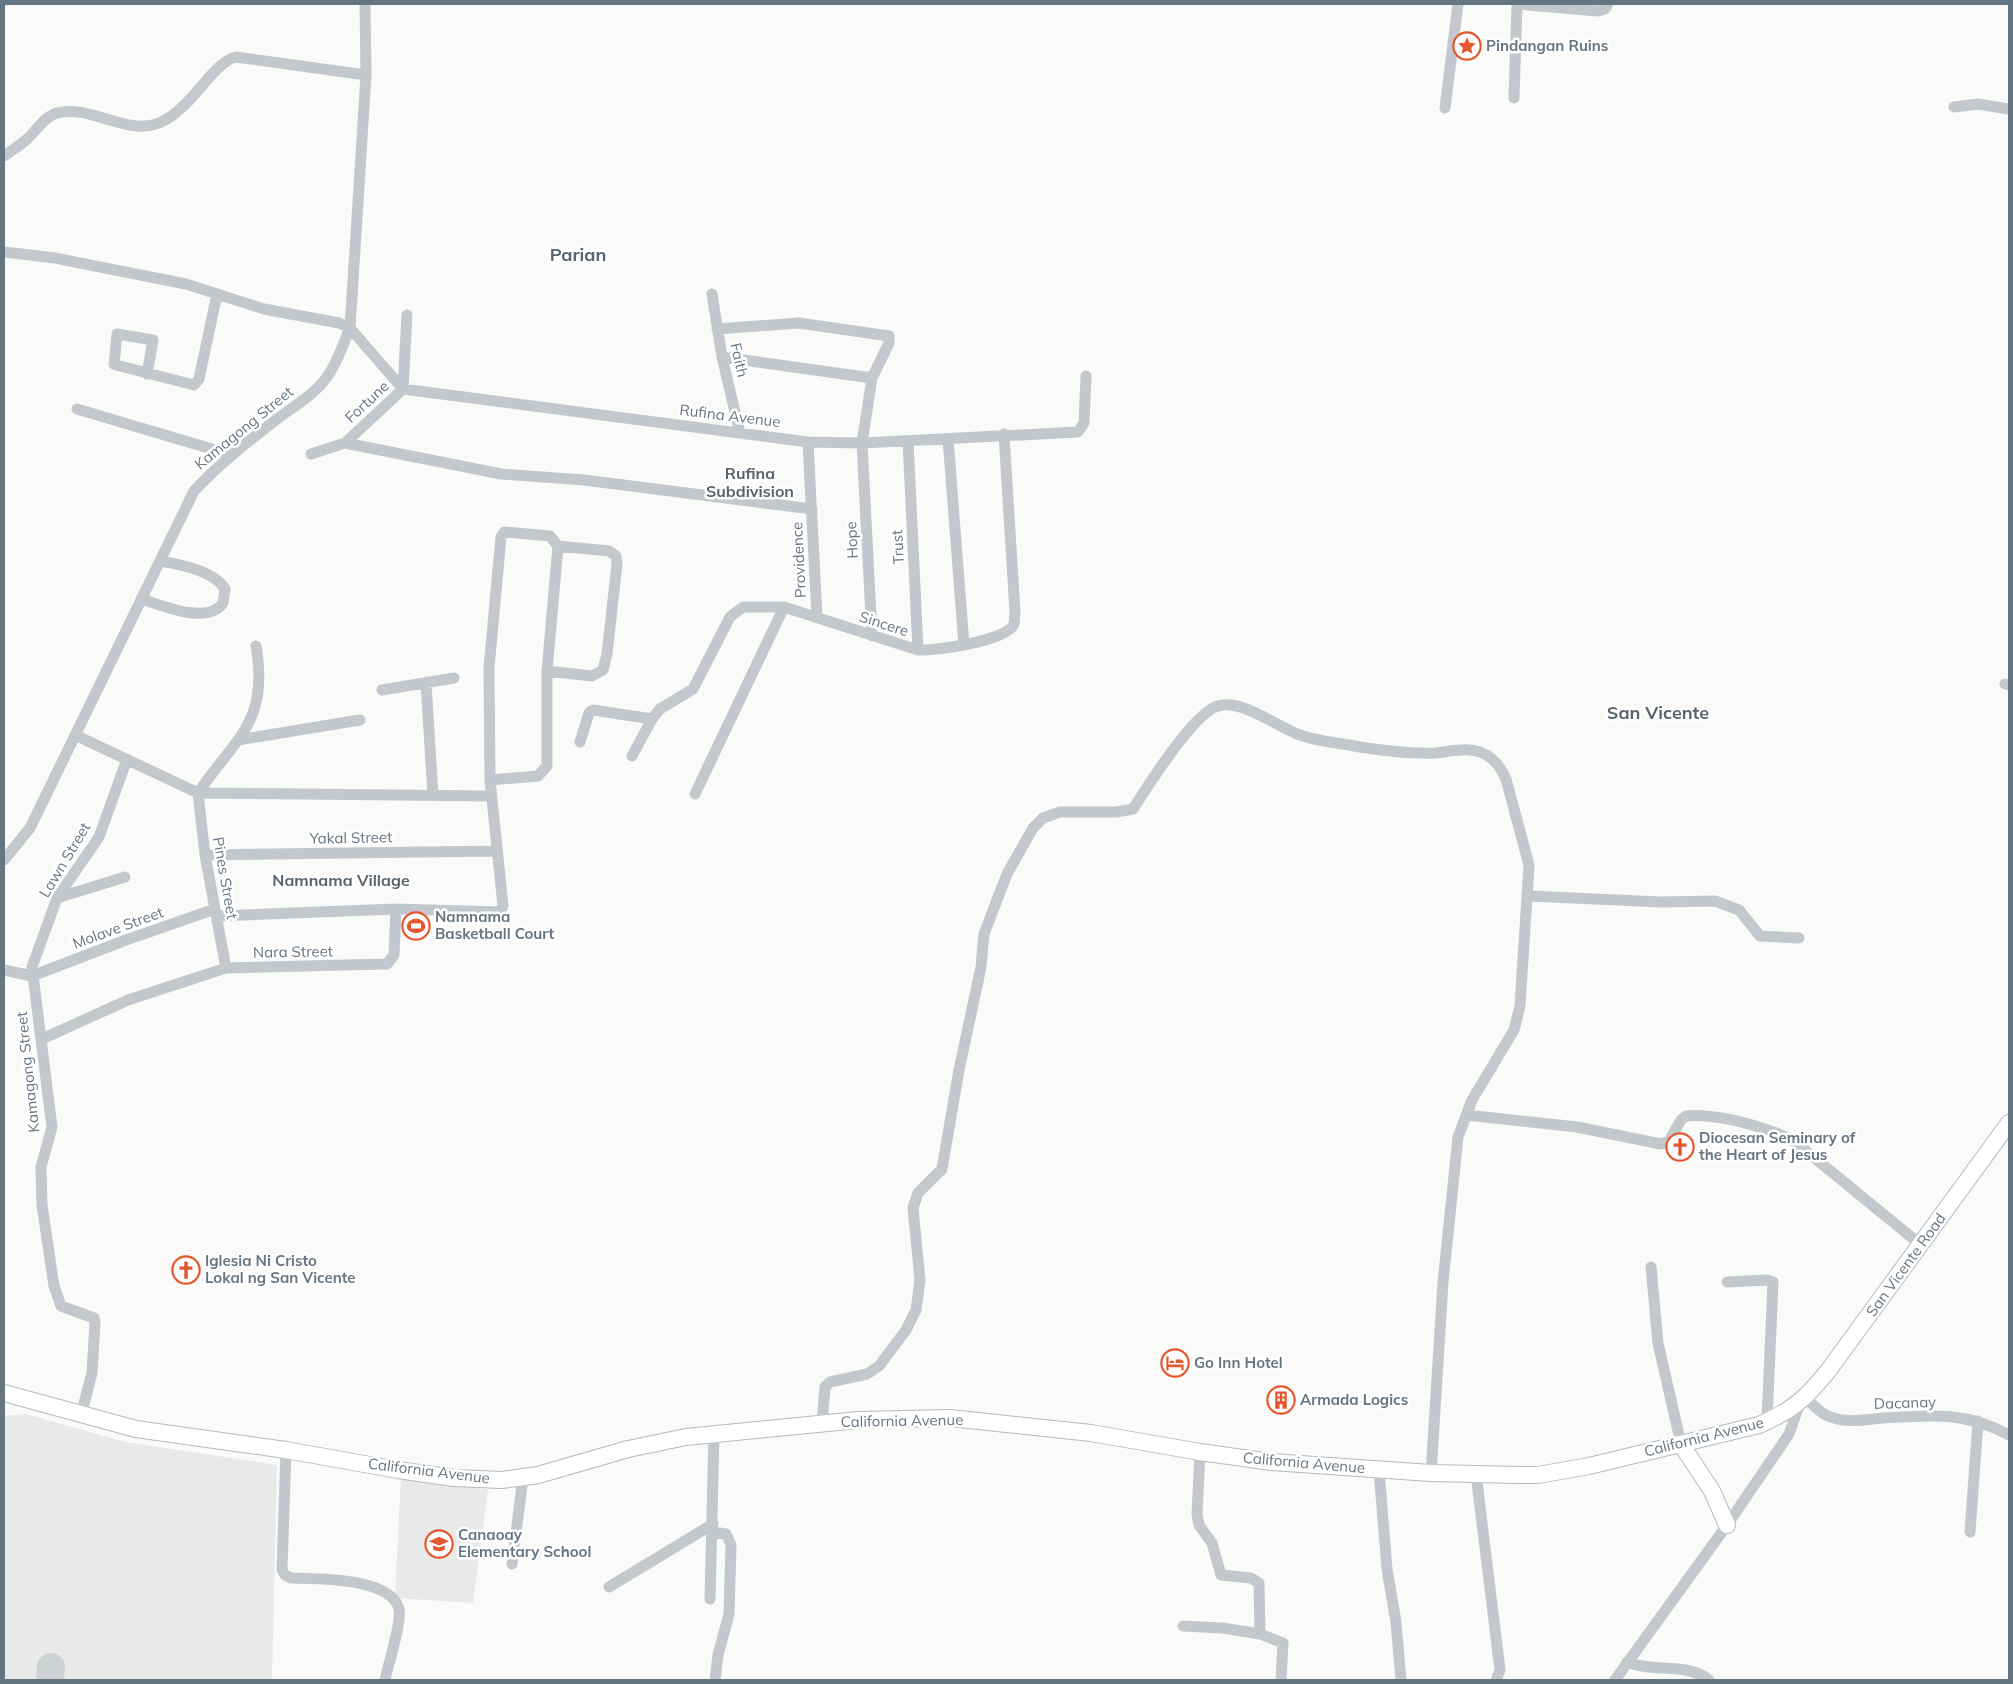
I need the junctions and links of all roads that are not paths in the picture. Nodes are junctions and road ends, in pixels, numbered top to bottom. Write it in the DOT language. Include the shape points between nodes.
graph roads {
  1 [pos="366,4"];
  2 [pos="1458,4"];
  3 [pos="1517,4"];
  4 [pos="1608,4"];
  5 [pos="366,74"];
  6 [pos="1514,98"];
  7 [pos="1954,107"];
  8 [pos="1445,108"];
  9 [pos="2009,110"];
  10 [pos="4,156"];
  11 [pos="4,252"];
  12 [pos="217,294"];
  13 [pos="712,294"];
  14 [pos="407,315"];
  15 [pos="350,328"];
  16 [pos="716,329"];
  17 [pos="722,357"];
  18 [pos="147,374"];
  19 [pos="1086,376"];
  20 [pos="872,378"];
  21 [pos="403,389"];
  22 [pos="77,409"];
  23 [pos="740,433"];
  24 [pos="1004,434"];
  25 [pos="948,439"];
  26 [pos="908,441"];
  27 [pos="808,442"];
  28 [pos="345,443"];
  29 [pos="862,443"];
  30 [pos="311,454"];
  31 [pos="232,455"];
  32 [pos="812,508"];
  33 [pos="558,546"];
  34 [pos="160,561"];
  35 [pos="142,599"];
  36 [pos="784,607"];
  37 [pos="816,617"];
  38 [pos="872,636"];
  39 [pos="964,644"];
  40 [pos="256,646"];
  41 [pos="918,650"];
  42 [pos="547,671"];
  43 [pos="454,678"];
  44 [pos="426,683"];
  45 [pos="382,690"];
  46 [pos="652,719"];
  47 [pos="360,720"];
  48 [pos="75,735"];
  49 [pos="238,740"];
  50 [pos="580,742"];
  51 [pos="632,756"];
  52 [pos="127,760"];
  53 [pos="490,780"];
  54 [pos="198,793"];
  55 [pos="695,794"];
  56 [pos="433,795"];
  57 [pos="491,796"];
  58 [pos="497,851"];
  59 [pos="205,855"];
  60 [pos="4,860"];
  61 [pos="125,877"];
  62 [pos="1529,896"];
  63 [pos="57,898"];
  64 [pos="396,909"];
  65 [pos="216,912"];
  66 [pos="1799,938"];
  67 [pos="226,968"];
  68 [pos="4,970"];
  69 [pos="32,976"];
  70 [pos="42,1039"];
  71 [pos="1466,1115"];
  72 [pos="2009,1123"];
  73 [pos="1921,1245"];
  74 [pos="1651,1267"];
  75 [pos="1728,1282"];
  76 [pos="4,1394"];
  77 [pos="1802,1400"];
  78 [pos="81,1415"];
  79 [pos="1767,1421"];
  80 [pos="1978,1421"];
  81 [pos="822,1424"];
  82 [pos="714,1434"];
  83 [pos="2009,1434"];
  84 [pos="1681,1444"];
  85 [pos="286,1450"];
  86 [pos="1200,1452"];
  87 [pos="1379,1470"];
  88 [pos="1431,1473"];
  89 [pos="1476,1474"];
  90 [pos="523,1478"];
  91 [pos="1727,1525"];
  92 [pos="713,1528"];
  93 [pos="1970,1532"];
  94 [pos="512,1564"];
  95 [pos="609,1587"];
  96 [pos="710,1599"];
  97 [pos="1183,1626"];
  98 [pos="1260,1634"];
  99 [pos="1628,1662"];
  100 [pos="384,1680"];
  101 [pos="715,1680"];
  102 [pos="1281,1680"];
  103 [pos="1401,1680"];
  104 [pos="1496,1680"];
  105 [pos="1614,1680"];
  106 [pos="1709,1680"];
  1 -- 5 [label="street, Kamagong Street"];
  2 -- 8 [label="street"];
  3 -- 4 [label="street" via="1598,11"];
  3 -- 6 [label="street"];
  5 -- 10 [label="street" via="236,57 222,64 182,109 161,122 140,126 88,115 56,113"];
  5 -- 15 [label="street, Kamagong Street"];
  7 -- 9 [label="street" via="1978,104"];
  11 -- 12 [label="street" via="88,264 186,284"];
  12 -- 15 [label="street" via="249,305"];
  12 -- 18 [label="street" via="197,382 194,385"];
  13 -- 16 [label="street, Faith"];
  14 -- 21 [label="street, Fortune"];
  15 -- 21 [label="street"];
  15 -- 31 [label="street, Kamagong Street" via="328,377 317,389"];
  16 -- 17 [label="street, Faith"];
  16 -- 20 [label="street, Hope" via="799,323 886,334 889,343"];
  17 -- 20 [label="street"];
  17 -- 23 [label="street, Faith"];
  19 -- 24 [label="street, Rufina Avenue" via="1084,423 1078,432"];
  20 -- 29 [label="street, Hope"];
  21 -- 23 [label="street, Rufina Avenue"];
  21 -- 28 [label="street, Fortune"];
  22 -- 31 [label="street"];
  23 -- 27 [label="street, Rufina Avenue"];
  24 -- 25 [label="street, Rufina Avenue"];
  24 -- 39 [label="street, Sincere" via="1014,624 1001,635"];
  25 -- 26 [label="street, Rufina Avenue"];
  25 -- 39 [label="street"];
  26 -- 29 [label="street, Rufina Avenue"];
  26 -- 41 [label="street, Trust"];
  27 -- 29 [label="street, Rufina Avenue"];
  27 -- 32 [label="street, Providence"];
  28 -- 30 [label="street, Fortune"];
  28 -- 32 [label="street" via="501,474 584,480"];
  29 -- 38 [label="street, Hope"];
  31 -- 34 [label="street, Kamagong Street" via="194,491"];
  32 -- 37 [label="street, Providence"];
  33 -- 42 [label="street"];
  33 -- 42 [label="street" via="609,551 616,556 617,564 607,654 602,670 592,676"];
  33 -- 53 [label="street" via="550,536 532,533 504,532 501,537 489,668"];
  34 -- 35 [label="street, Kamagong Street"];
  34 -- 35 [label="street" via="210,576 225,590 223,603 214,610 196,613 176,611"];
  35 -- 48 [label="street, Kamagong Street"];
  36 -- 37 [label="street, Sincere"];
  36 -- 46 [label="street, Sincere" via="751,606 734,612 693,689 660,709"];
  36 -- 55 [label="street"];
  37 -- 38 [label="street, Sincere"];
  38 -- 41 [label="street, Sincere"];
  39 -- 41 [label="street, Sincere" via="931,651"];
  40 -- 49 [label="street" via="260,670 258,699"];
  42 -- 53 [label="street" via="545,771 538,776"];
  43 -- 44 [label="street"];
  44 -- 45 [label="street"];
  44 -- 56 [label="street"];
  46 -- 50 [label="street" via="593,710 589,713"];
  46 -- 51 [label="street, Sincere"];
  47 -- 49 [label="street"];
  48 -- 52 [label="street"];
  48 -- 60 [label="street, Kamagong Street" via="30,828"];
  49 -- 54 [label="street"];
  52 -- 54 [label="street"];
  52 -- 63 [label="street, Lawn Street" via="99,838"];
  53 -- 57 [label="street"];
  54 -- 56 [label="street"];
  54 -- 59 [label="street, Pines Street"];
  56 -- 57 [label="street"];
  57 -- 58 [label="street"];
  58 -- 59 [label="street, Yakal Street"];
  58 -- 64 [label="street" via="503,906 500,912"];
  59 -- 65 [label="street, Pines Street"];
  61 -- 63 [label="street"];
  62 -- 66 [label="street" via="1715,901 1739,910 1760,936"];
  62 -- 71 [label="street" via="1519,1016 1511,1037"];
  62 -- 81 [label="street" via="1529,865 1506,779 1502,768 1486,755 1470,750 1389,752 1300,735 1240,706 1213,707 1201,718 1175,748 1133,808 1116,812 1060,812 1043,818 1033,828 992,908 984,934 981,967 942,1169 918,1193 913,1208 920,1280 916,1310 906,1330 879,1366 867,1374 830,1382 825,1387"];
  63 -- 69 [label="street, Lawn Street" via="35,956"];
  64 -- 65 [label="street, Molave Street"];
  64 -- 67 [label="street, Nara Street" via="394,955 387,964"];
  65 -- 67 [label="street, Pines Street"];
  65 -- 69 [label="street, Molave Street" via="126,940"];
  67 -- 70 [label="street, Nara Street" via="128,1000"];
  68 -- 69 [label="street"];
  69 -- 70 [label="street, Kamagong Street"];
  70 -- 78 [label="street, Kamagong Street" via="52,1127 41,1167 40,1185 54,1286 61,1306 94,1318 92,1372"];
  71 -- 73 [label="street" via="1585,1129 1661,1144 1669,1141 1686,1116 1748,1123 1795,1142"];
  71 -- 88 [label="street" via="1454,1159"];
  72 -- 73 [label="street, San Vicente Road"];
  73 -- 77 [label="street, San Vicente Road" via="1828,1371"];
  74 -- 84 [label="street" via="1658,1343"];
  75 -- 79 [label="street" via="1773,1282"];
  76 -- 78 [label="street, California Avenue"];
  77 -- 79 [label="street, California Avenue" via="1786,1413"];
  77 -- 80 [label="street, Dacanay" via="1826,1415 1845,1421 1926,1416"];
  77 -- 91 [label="street" via="1789,1434"];
  78 -- 85 [label="street, California Avenue" via="136,1429"];
  79 -- 84 [label="street, California Avenue"];
  80 -- 83 [label="street, Dacanay"];
  80 -- 93 [label="street"];
  81 -- 82 [label="street, California Avenue"];
  81 -- 86 [label="street, California Avenue" via="950,1418 1090,1433"];
  82 -- 90 [label="street, California Avenue" via="657,1442"];
  82 -- 92 [label="street"];
  84 -- 89 [label="street, California Avenue" via="1538,1475"];
  84 -- 91 [label="street" via="1712,1491"];
  85 -- 90 [label="street, California Avenue" via="454,1478"];
  85 -- 100 [label="street" via="282,1570 291,1578 355,1581 395,1601 399,1616"];
  86 -- 87 [label="street, California Avenue" via="1272,1462"];
  86 -- 98 [label="street" via="1199,1525 1212,1543 1221,1575 1251,1578 1259,1583"];
  87 -- 88 [label="street, California Avenue"];
  87 -- 103 [label="street"];
  88 -- 89 [label="street, California Avenue"];
  89 -- 104 [label="street" via="1500,1670"];
  90 -- 94 [label="street"];
  91 -- 99 [label="street"];
  92 -- 95 [label="street"];
  92 -- 96 [label="street"];
  92 -- 101 [label="street" via="726,1534 731,1544 729,1614"];
  97 -- 98 [label="street"];
  98 -- 102 [label="street" via="1283,1643"];
  99 -- 105 [label="street"];
  99 -- 106 [label="street" via="1640,1667 1692,1671"];
}
